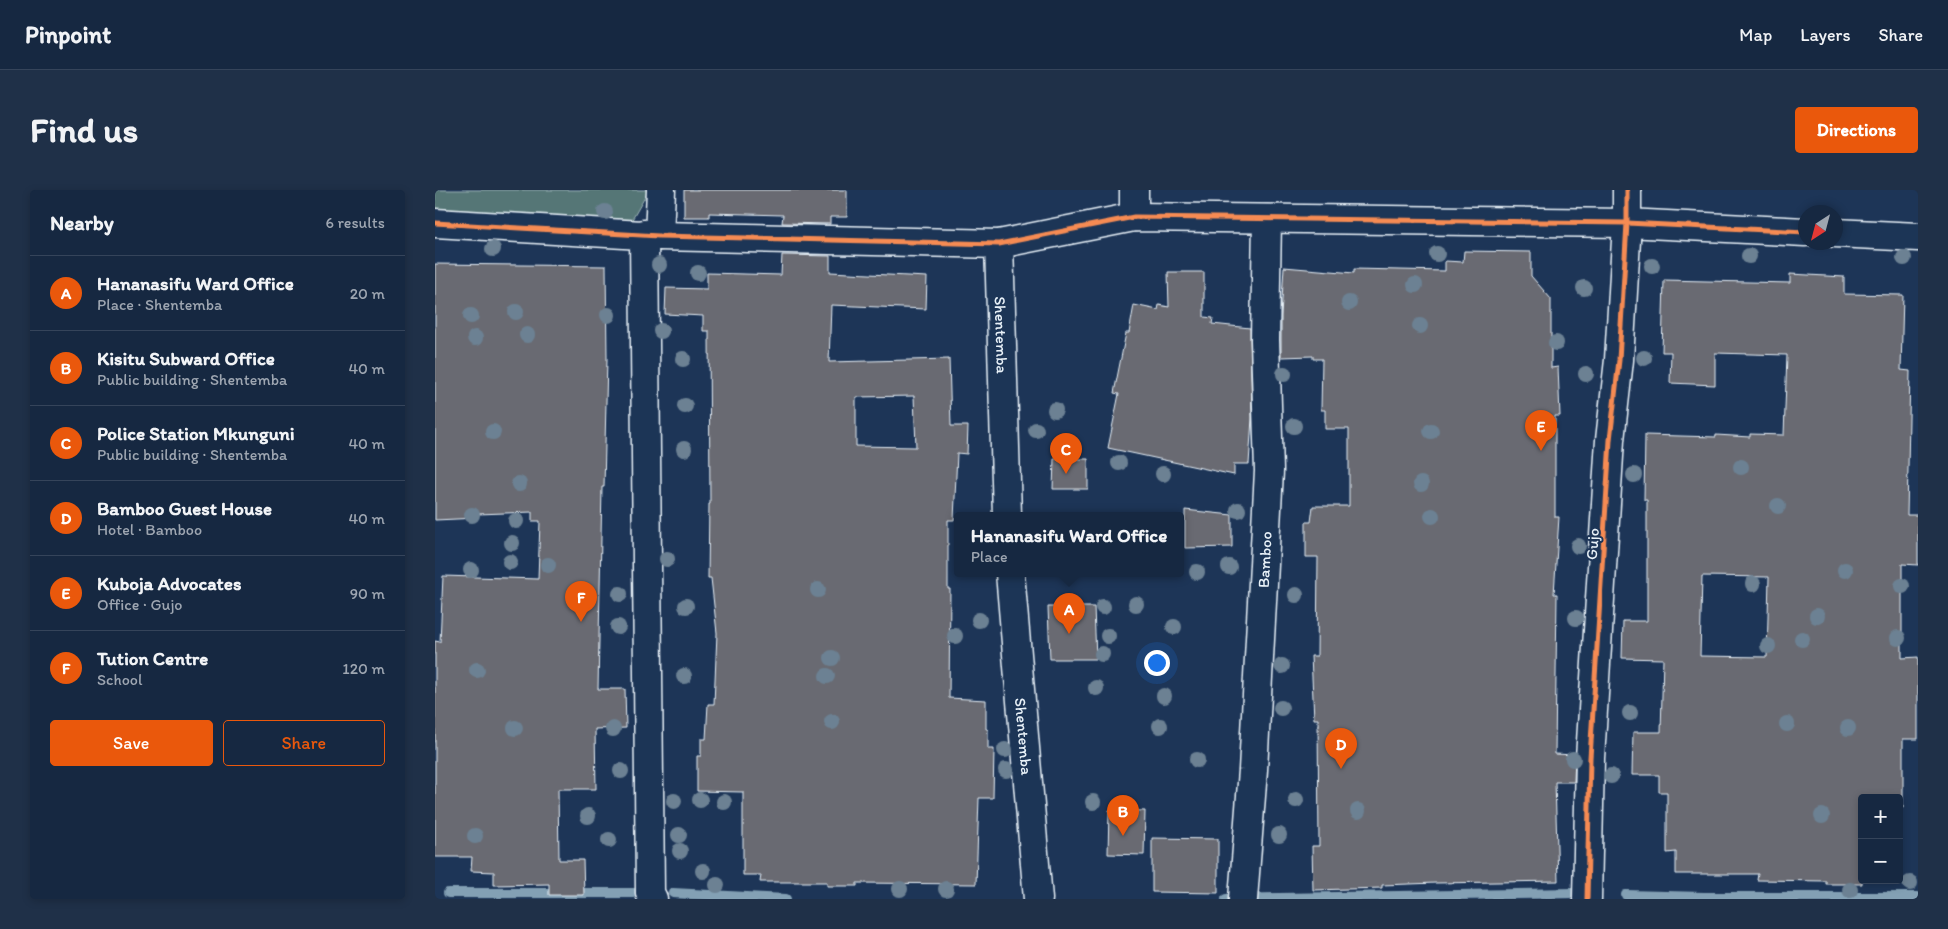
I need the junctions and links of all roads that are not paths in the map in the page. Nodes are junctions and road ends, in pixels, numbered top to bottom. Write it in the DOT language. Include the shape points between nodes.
graph roads {
  1 [pos="661,190"];
  2 [pos="1134,190"];
  3 [pos="1627,190"];
  4 [pos="1134,217"];
  5 [pos="1267,219"];
  6 [pos="435,223"];
  7 [pos="1627,224"];
  8 [pos="1798,232"];
  9 [pos="1843,233"];
  10 [pos="651,235"];
  11 [pos="1918,237"];
  12 [pos="999,244"];
  13 [pos="1007,512"];
  14 [pos="1010,577"];
  15 [pos="653,899"];
  16 [pos="1038,899"];
  17 [pos="1243,899"];
  18 [pos="1587,899"];
  1 -- 10 [label="street"];
  2 -- 4 [label="street"];
  3 -- 7 [label="street, Gujo"];
  4 -- 5 [label="street"];
  4 -- 12 [label="street"];
  5 -- 7 [label="street"];
  5 -- 17 [label="street, Bamboo" via="1265,340 1269,471 1254,760"];
  6 -- 10 [label="street"];
  7 -- 8 [label="street"];
  7 -- 18 [label="street, Gujo" via="1590,758"];
  9 -- 11 [label="street"];
  10 -- 12 [label="street"];
  10 -- 15 [label="street" via="650,893"];
  12 -- 13 [label="street, Shentemba"];
  14 -- 16 [label="street, Shentemba"];
}
